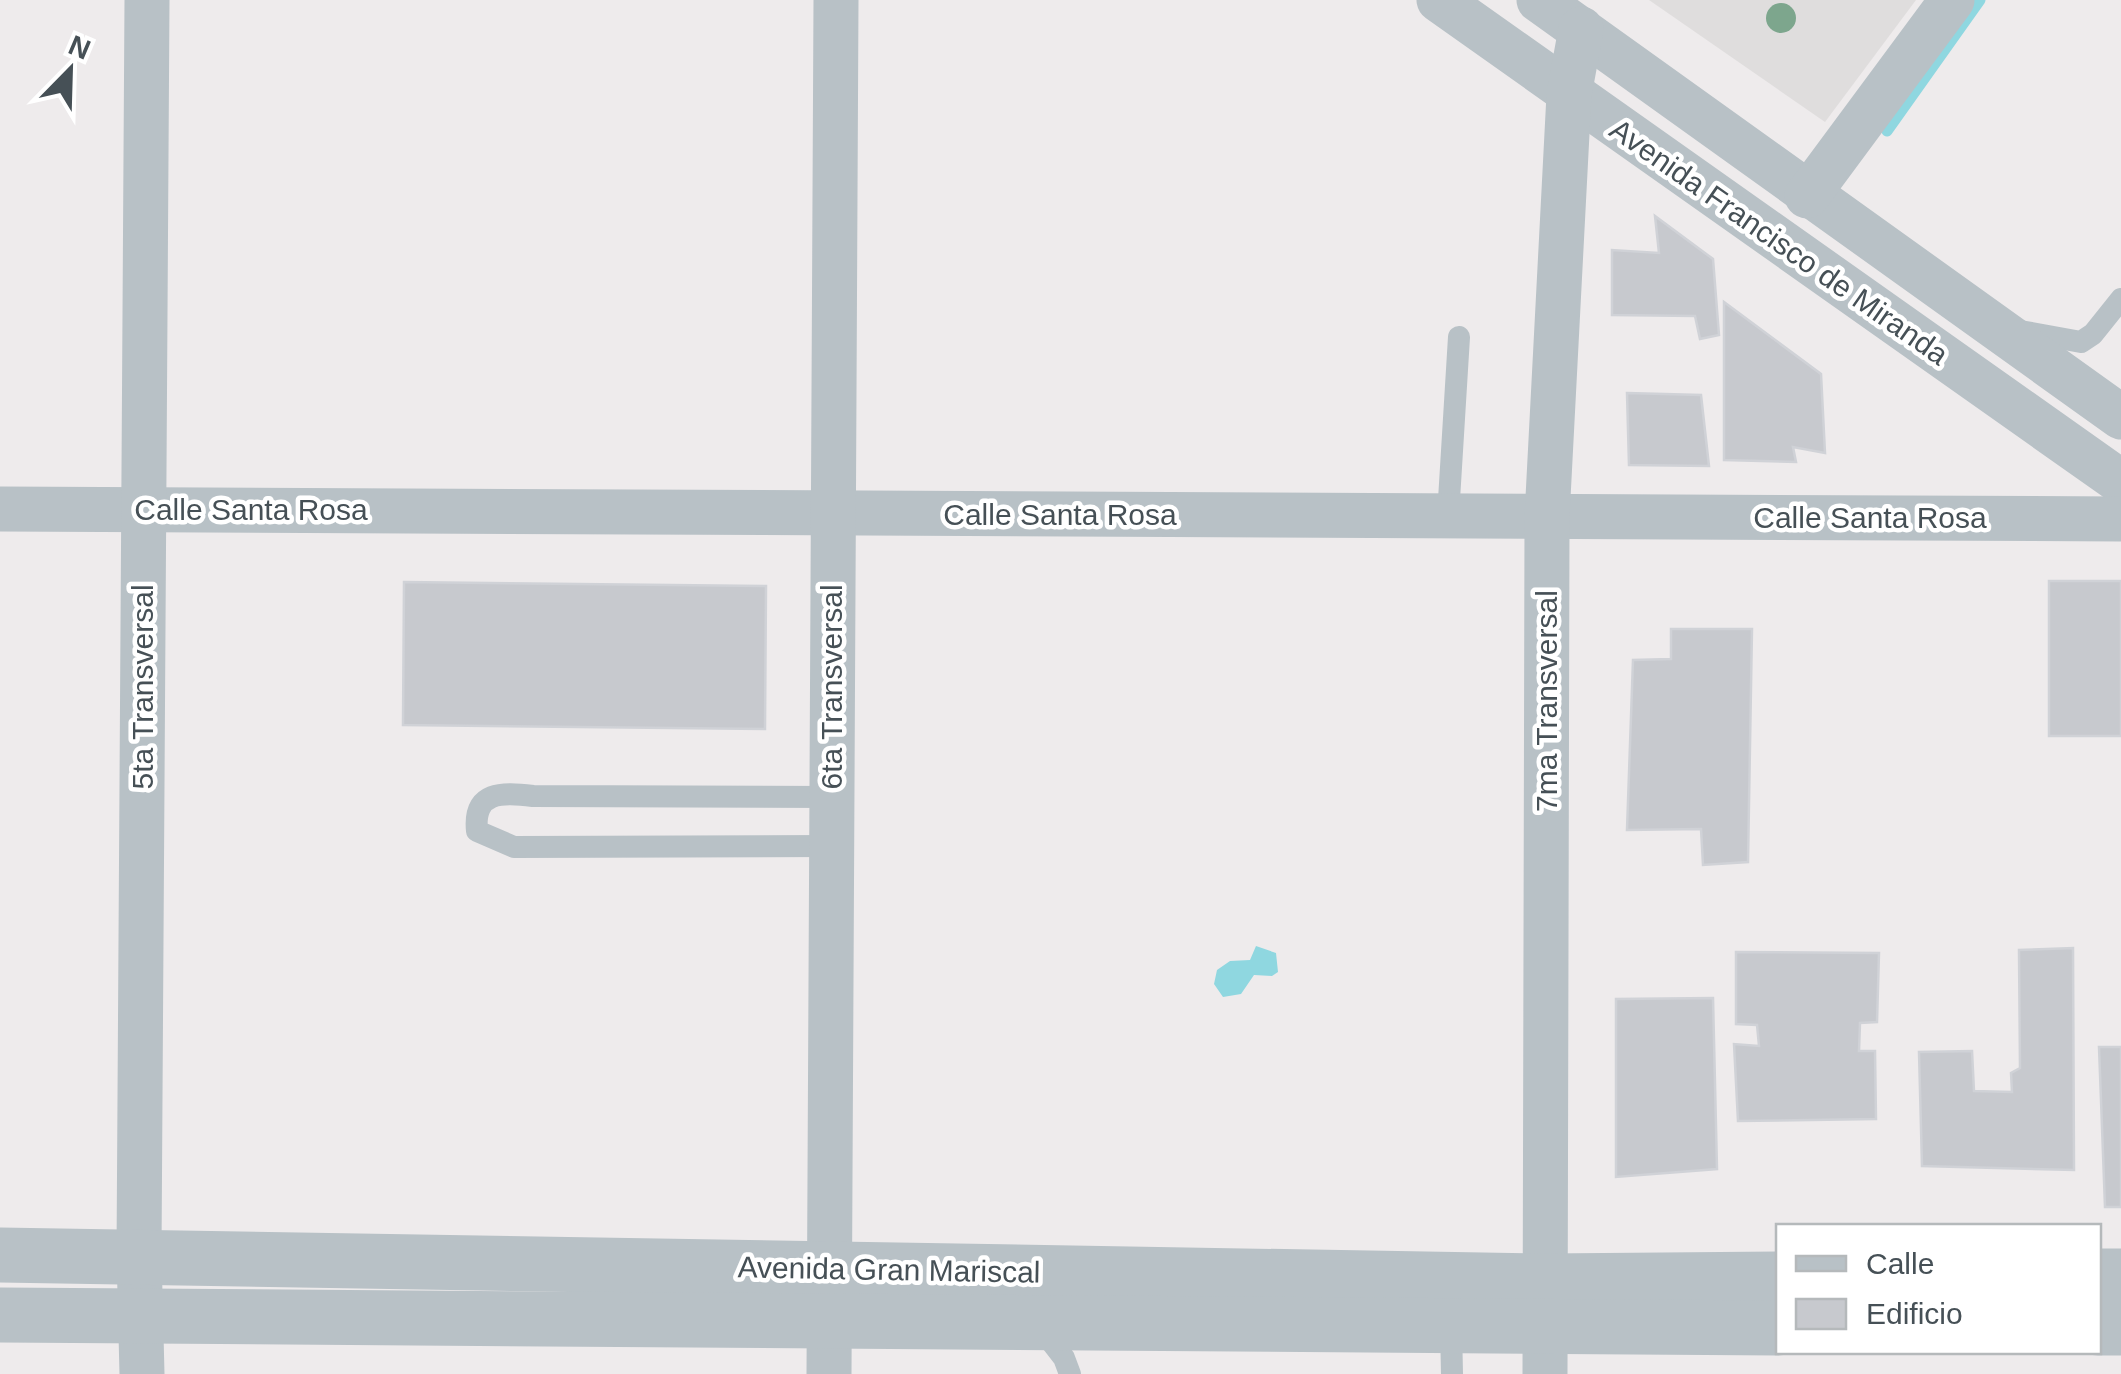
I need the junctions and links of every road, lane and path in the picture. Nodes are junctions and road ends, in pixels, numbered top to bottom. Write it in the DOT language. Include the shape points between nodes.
graph roads {
  1 [pos="147,0"];
  2 [pos="836,0"];
  3 [pos="1438,0"];
  4 [pos="1540,0"];
  5 [pos="1952,0"];
  6 [pos="1581,29"];
  7 [pos="1569,95"];
  8 [pos="1807,196"];
  9 [pos="2121,299"];
  10 [pos="1983,322"];
  11 [pos="1459,337"];
  12 [pos="2121,417"];
  13 [pos="2121,482"];
  14 [pos="144,508"];
  15 [pos="0,509"];
  16 [pos="833,514"];
  17 [pos="1448,516"];
  18 [pos="1548,516"];
  19 [pos="2121,518"];
  20 [pos="830,797"];
  21 [pos="832,846"];
  22 [pos="139,1254"];
  23 [pos="0,1255"];
  24 [pos="1776,1279"];
  25 [pos="830,1294"];
  26 [pos="0,1315"];
  27 [pos="142,1316"];
  28 [pos="1036,1322"];
  29 [pos="1545,1327"];
  30 [pos="1776,1328"];
  31 [pos="1451,1350"];
  32 [pos="142,1374"];
  33 [pos="829,1374"];
  34 [pos="1070,1374"];
  1 -- 14 [label="street, 5ta Transversal"];
  2 -- 16 [label="street, 6ta Transversal"];
  3 -- 7 [label="street, Avenida Francisco de Miranda"];
  4 -- 6 [label="street, Avenida Francisco de Miranda"];
  5 -- 8 [label="street"];
  6 -- 7 [label="street, 7ma Transversal"];
  6 -- 8 [label="street, Avenida Francisco de Miranda"];
  7 -- 13 [label="street, Avenida Francisco de Miranda"];
  7 -- 18 [label="street, 7ma Transversal"];
  8 -- 10 [label="street, Avenida Francisco de Miranda"];
  9 -- 10 [label="lane" via="2081,342"];
  10 -- 12 [label="street, Avenida Francisco de Miranda"];
  11 -- 17 [label="lane"];
  14 -- 15 [label="street, Calle Santa Rosa"];
  14 -- 16 [label="street, Calle Santa Rosa"];
  14 -- 22 [label="street, 5ta Transversal"];
  16 -- 17 [label="street, Calle Santa Rosa"];
  16 -- 20 [label="street, 6ta Transversal"];
  17 -- 18 [label="street, Calle Santa Rosa"];
  18 -- 19 [label="street, Calle Santa Rosa"];
  18 -- 29 [label="street, 7ma Transversal"];
  20 -- 21 [label="street, 6ta Transversal"];
  20 -- 21 [label="lane" via="499,792 482,802 476,816 478,831 514,847"];
  21 -- 25 [label="street, 6ta Transversal"];
  22 -- 23 [label="street, Avenida Gran Mariscal"];
  22 -- 25 [label="street, Avenida Gran Mariscal"];
  22 -- 27 [label="street, 5ta Transversal"];
  24 -- 29 [label="street, Avenida Gran Mariscal"];
  25 -- 27 [label="street, Avenida Gran Mariscal"];
  25 -- 28 [label="street, Avenida Gran Mariscal"];
  25 -- 29 [label="street, Avenida Gran Mariscal"];
  25 -- 33 [label="street, 6ta Transversal"];
  26 -- 27 [label="street, Avenida Gran Mariscal"];
  27 -- 32 [label="street, 5ta Transversal"];
  28 -- 31 [label="street, Avenida Gran Mariscal"];
  28 -- 34 [label="lane"];
  29 -- 30 [label="street, Avenida Gran Mariscal"];
  29 -- 31 [label="street, Avenida Gran Mariscal"];
}
